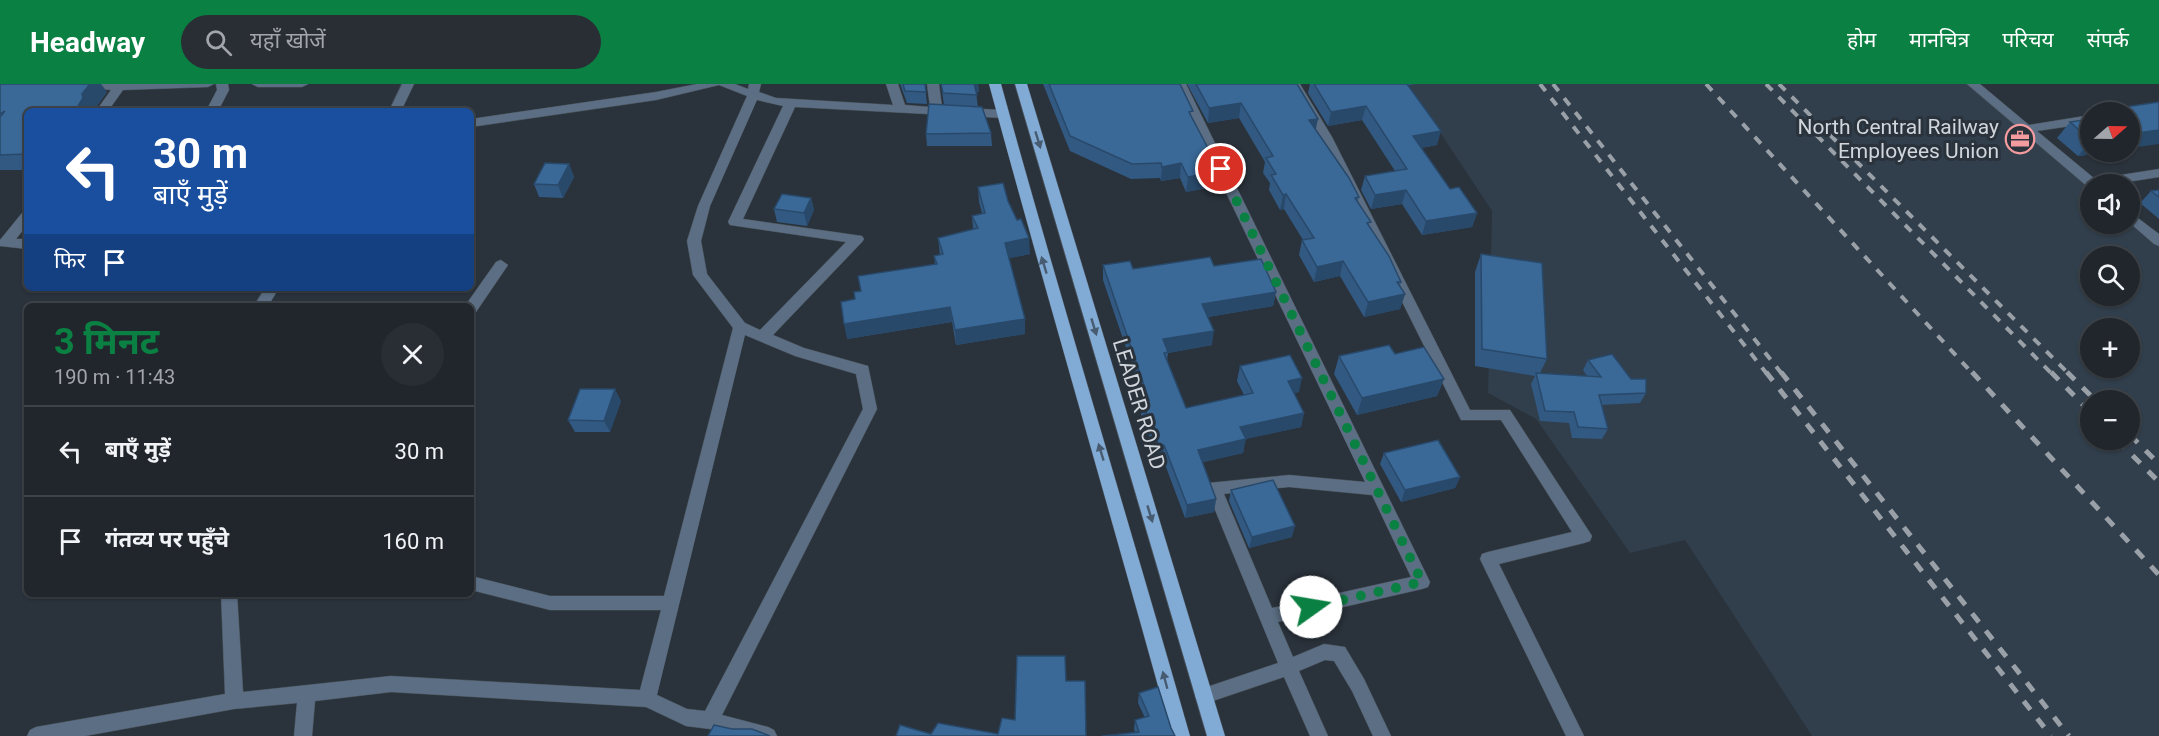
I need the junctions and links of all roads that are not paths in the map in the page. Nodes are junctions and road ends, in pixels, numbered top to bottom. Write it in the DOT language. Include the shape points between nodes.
graph roads {
  1 [pos="100,84"];
  2 [pos="208,84"];
  3 [pos="222,84"];
  4 [pos="258,84"];
  5 [pos="302,84"];
  6 [pos="394,84"];
  7 [pos="408,84"];
  8 [pos="714,84"];
  9 [pos="724,84"];
  10 [pos="892,84"];
  11 [pos="933,84"];
  12 [pos="995,84"];
  13 [pos="1021,84"];
  14 [pos="1180,84"];
  15 [pos="1294,84"];
  16 [pos="1973,84"];
  17 [pos="120,86"];
  18 [pos="754,89"];
  19 [pos="401,99"];
  20 [pos="791,102"];
  21 [pos="104,108"];
  22 [pos="214,108"];
  23 [pos="396,108"];
  24 [pos="900,108"];
  25 [pos="937,112"];
  26 [pos="1003,114"];
  27 [pos="2080,121"];
  28 [pos="474,123"];
  29 [pos="2026,129"];
  30 [pos="2159,173"];
  31 [pos="2080,174"];
  32 [pos="2140,176"];
  33 [pos="24,220"];
  34 [pos="2140,225"];
  35 [pos="2159,241"];
  36 [pos="24,244"];
  37 [pos="3,245"];
  38 [pos="501,265"];
  39 [pos="474,304"];
  40 [pos="740,327"];
  41 [pos="763,336"];
  42 [pos="1376,489"];
  43 [pos="474,584"];
  44 [pos="229,597"];
  45 [pos="671,603"];
  46 [pos="1267,617"];
  47 [pos="1289,667"];
  48 [pos="307,693"];
  49 [pos="1204,696"];
  50 [pos="647,699"];
  51 [pos="234,701"];
  52 [pos="710,720"];
  53 [pos="36,736"];
  54 [pos="303,736"];
  55 [pos="768,736"];
  56 [pos="1181,736"];
  57 [pos="1216,736"];
  58 [pos="1319,736"];
  59 [pos="1382,736"];
  60 [pos="1575,736"];
  1 -- 17 [label="street"];
  2 -- 17 [label="street"];
  3 -- 22 [label="street"];
  4 -- 5 [label="street"];
  6 -- 19 [label="street"];
  7 -- 19 [label="street"];
  8 -- 28 [label="street"];
  9 -- 18 [label="street"];
  10 -- 24 [label="street"];
  11 -- 25 [label="street"];
  12 -- 26 [label="main road"];
  13 -- 49 [label="main road, LEADER ROAD, one-way"];
  14 -- 42 [label="street"];
  15 -- 60 [label="street" via="1326,137 1466,416 1505,414 1584,536 1488,559"];
  16 -- 29 [label="street"];
  17 -- 21 [label="street"];
  18 -- 20 [label="street" via="775,102"];
  18 -- 40 [label="street" via="704,206 694,241 700,275"];
  19 -- 23 [label="street"];
  20 -- 24 [label="street"];
  20 -- 41 [label="street" via="735,222 856,239"];
  24 -- 25 [label="street"];
  25 -- 26 [label="street"];
  56 -- 26 [label="main road, one-way"];
  27 -- 29 [label="street"];
  29 -- 31 [label="street"];
  30 -- 32 [label="street"];
  33 -- 37 [label="street"];
  34 -- 35 [label="street"];
  36 -- 37 [label="street"];
  38 -- 39 [label="street"];
  40 -- 41 [label="street"];
  40 -- 45 [label="street"];
  41 -- 52 [label="street" via="800,352 863,370 870,410"];
  42 -- 46 [label="street" via="1422,582"];
  42 -- 46 [label="street" via="1289,481 1214,488"];
  43 -- 45 [label="street" via="550,603"];
  44 -- 51 [label="street"];
  45 -- 50 [label="street"];
  46 -- 47 [label="street"];
  47 -- 49 [label="street"];
  47 -- 58 [label="street"];
  47 -- 59 [label="street" via="1324,652 1339,653"];
  48 -- 50 [label="street" via="391,684"];
  48 -- 51 [label="street"];
  48 -- 54 [label="street"];
  49 -- 57 [label="main road, LEADER ROAD"];
  50 -- 52 [label="street" via="686,717"];
  51 -- 53 [label="street"];
  52 -- 55 [label="street"];
}
